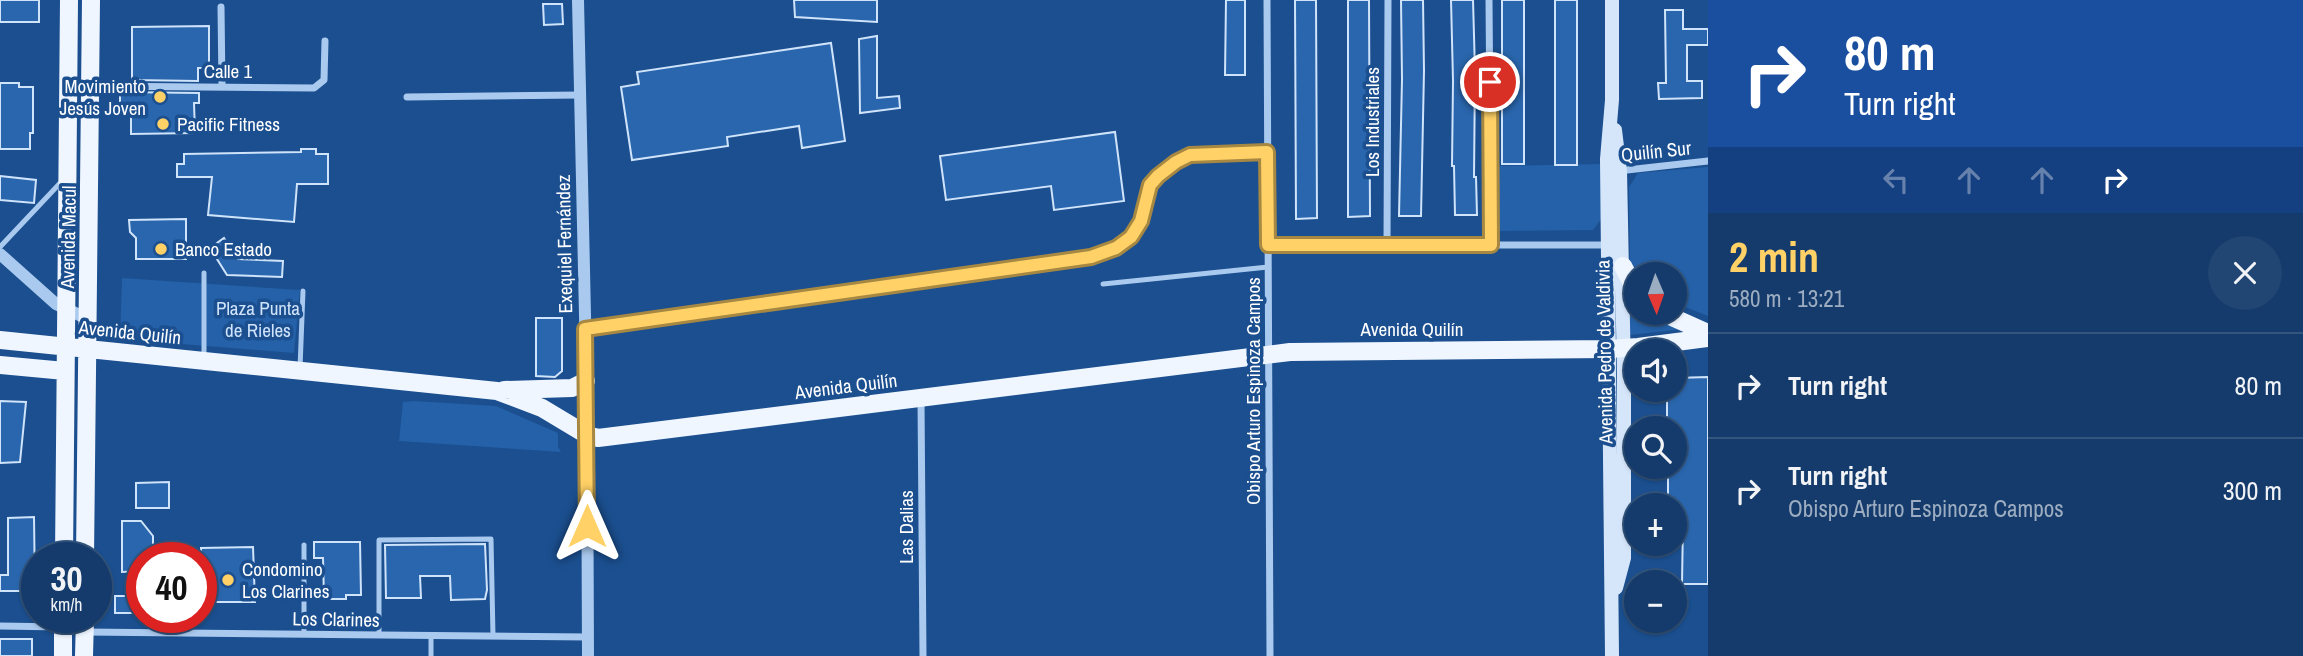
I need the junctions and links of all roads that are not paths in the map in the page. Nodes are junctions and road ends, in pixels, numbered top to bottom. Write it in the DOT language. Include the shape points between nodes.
graph roads {
  1 [pos="69,0"];
  2 [pos="91,0"];
  3 [pos="578,0"];
  4 [pos="1267,0"];
  5 [pos="1388,0"];
  6 [pos="1489,0"];
  7 [pos="1612,0"];
  8 [pos="221,6"];
  9 [pos="325,41"];
  10 [pos="90,86"];
  11 [pos="222,87"];
  12 [pos="580,95"];
  13 [pos="407,97"];
  14 [pos="1267,152"];
  15 [pos="1708,161"];
  16 [pos="1614,172"];
  17 [pos="67,176"];
  18 [pos="1268,245"];
  19 [pos="1387,245"];
  20 [pos="1491,245"];
  21 [pos="1608,245"];
  22 [pos="0,247"];
  23 [pos="0,254"];
  24 [pos="1623,266"];
  25 [pos="1268,267"];
  26 [pos="204,273"];
  27 [pos="1103,284"];
  28 [pos="303,291"];
  29 [pos="66,310"];
  30 [pos="88,319"];
  31 [pos="1687,325"];
  32 [pos="585,329"];
  33 [pos="1708,335"];
  34 [pos="0,340"];
  35 [pos="66,346"];
  36 [pos="88,348"];
  37 [pos="1616,348"];
  38 [pos="1269,355"];
  39 [pos="204,360"];
  40 [pos="0,365"];
  41 [pos="299,370"];
  42 [pos="65,372"];
  43 [pos="586,381"];
  44 [pos="497,391"];
  45 [pos="921,398"];
  46 [pos="587,435"];
  47 [pos="64,542"];
  48 [pos="85,542"];
  49 [pos="304,545"];
  50 [pos="21,625"];
  51 [pos="0,626"];
  52 [pos="112,626"];
  53 [pos="63,633"];
  54 [pos="84,633"];
  55 [pos="304,634"];
  56 [pos="379,635"];
  57 [pos="431,636"];
  58 [pos="493,636"];
  59 [pos="588,637"];
  60 [pos="63,656"];
  61 [pos="84,656"];
  62 [pos="431,656"];
  63 [pos="588,656"];
  64 [pos="923,656"];
  65 [pos="1270,656"];
  66 [pos="1612,656"];
  1 -- 17 [label="main road, Avenida Macul"];
  2 -- 10 [label="main road, Avenida Macul"];
  3 -- 12 [label="street, Exequiel Fernández"];
  4 -- 14 [label="street, Obispo Arturo Espinoza Campos"];
  5 -- 19 [label="street, Los Industriales"];
  6 -- 20 [label="street"];
  7 -- 16 [label="main road, Avenida Pedro de Valdivia"];
  8 -- 11 [label="street"];
  9 -- 11 [label="street, Calle 1" via="324,80 318,86"];
  10 -- 11 [label="street, Calle 1"];
  10 -- 30 [label="main road, Avenida Macul"];
  12 -- 13 [label="street"];
  12 -- 32 [label="street, Exequiel Fernández"];
  14 -- 18 [label="street, Obispo Arturo Espinoza Campos"];
  14 -- 32 [label="lane" via="1199,154 1176,162 1150,185 1141,221 1131,237 1091,257"];
  15 -- 16 [label="street, Quilín Sur"];
  16 -- 21 [label="main road, Avenida Pedro de Valdivia"];
  16 -- 24 [label="main road, Avenida Pedro de Valdivia"];
  17 -- 22 [label="lane"];
  17 -- 29 [label="main road, Avenida Macul"];
  18 -- 19 [label="street"];
  18 -- 25 [label="street, Obispo Arturo Espinoza Campos"];
  19 -- 20 [label="street"];
  20 -- 21 [label="street"];
  21 -- 37 [label="main road, Avenida Pedro de Valdivia"];
  23 -- 29 [label="street"];
  24 -- 37 [label="main road, Avenida Pedro de Valdivia"];
  25 -- 27 [label="lane"];
  25 -- 38 [label="street, Obispo Arturo Espinoza Campos"];
  26 -- 39 [label="lane"];
  28 -- 41 [label="lane"];
  29 -- 30 [label="street"];
  29 -- 35 [label="main road, Avenida Macul"];
  30 -- 36 [label="main road, Avenida Macul"];
  31 -- 33 [label="main road"];
  32 -- 43 [label="street, Exequiel Fernández"];
  33 -- 37 [label="main road, Avenida Quilín"];
  34 -- 35 [label="main road, Avenida Quilín"];
  35 -- 36 [label="main road, Avenida Quilín"];
  35 -- 42 [label="main road, Avenida Macul"];
  36 -- 39 [label="main road, Avenida Quilín"];
  36 -- 48 [label="main road, Avenida Macul"];
  37 -- 38 [label="main road, Avenida Quilín"];
  37 -- 66 [label="main road, Avenida Pedro de Valdivia"];
  38 -- 45 [label="main road, Avenida Quilín"];
  38 -- 65 [label="street, Obispo Arturo Espinoza Campos"];
  39 -- 41 [label="main road, Avenida Quilín"];
  40 -- 42 [label="main road"];
  41 -- 44 [label="main road, Avenida Quilín"];
  42 -- 47 [label="main road, Avenida Macul"];
  43 -- 44 [label="main road" via="572,388"];
  43 -- 46 [label="street, Exequiel Fernández"];
  44 -- 46 [label="main road, Avenida Quilín" via="542,408"];
  45 -- 46 [label="main road, Avenida Quilín" via="618,436"];
  45 -- 64 [label="street, Las Dalias"];
  46 -- 59 [label="street, Exequiel Fernández"];
  49 -- 55 [label="lane"];
  50 -- 51 [label="street"];
  52 -- 55 [label="street, Los Clarines"];
  53 -- 60 [label="main road"];
  54 -- 61 [label="main road"];
  55 -- 56 [label="street, Los Clarines"];
  56 -- 57 [label="street, Los Clarines"];
  56 -- 58 [label="lane" via="379,540 491,539"];
  57 -- 58 [label="street, Los Clarines"];
  57 -- 62 [label="lane"];
  58 -- 59 [label="street, Los Clarines"];
  59 -- 63 [label="street, Exequiel Fernández"];
}
